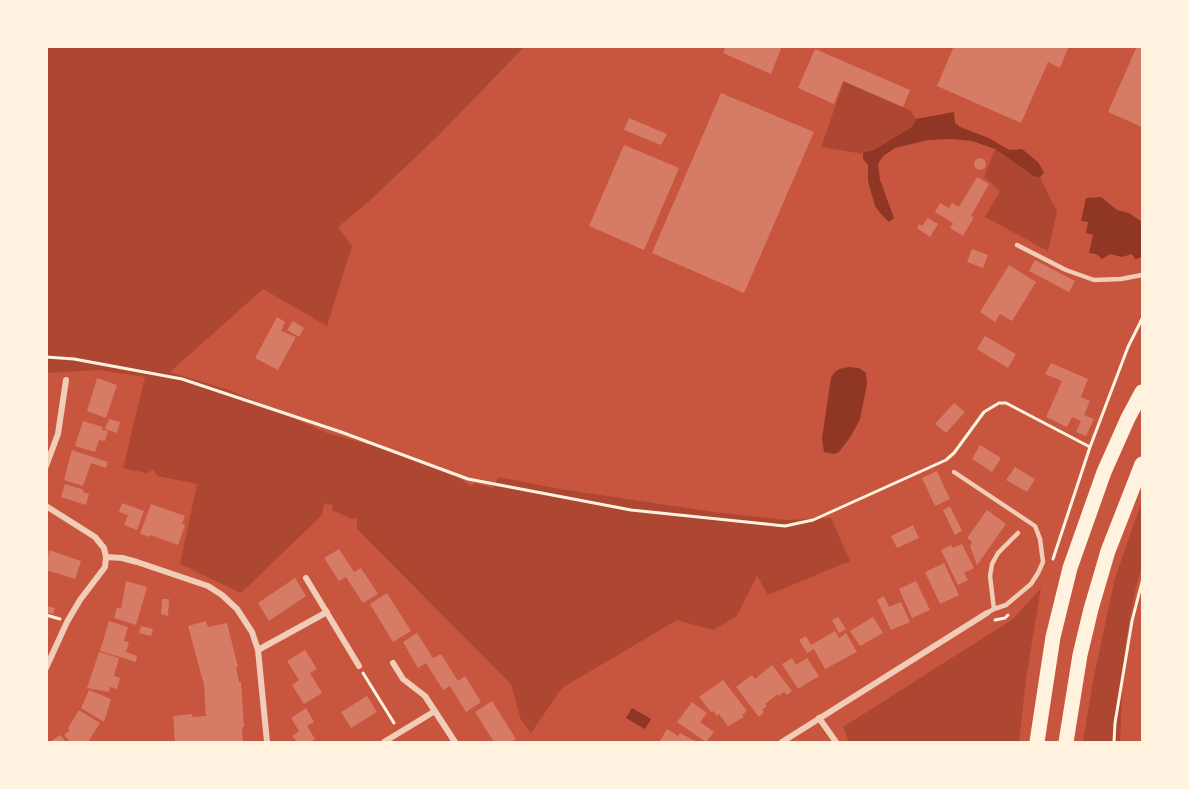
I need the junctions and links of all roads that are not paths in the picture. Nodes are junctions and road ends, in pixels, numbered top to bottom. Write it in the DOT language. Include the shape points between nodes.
graph roads {
  1 [pos="1017,245"];
  2 [pos="1143,275"];
  3 [pos="66,380"];
  4 [pos="1143,392"];
  5 [pos="1143,464"];
  6 [pos="46,466"];
  7 [pos="954,472"];
  8 [pos="46,506"];
  9 [pos="1018,533"];
  10 [pos="106,557"];
  11 [pos="306,578"];
  12 [pos="994,609"];
  13 [pos="327,612"];
  14 [pos="987,613"];
  15 [pos="258,650"];
  16 [pos="393,663"];
  17 [pos="359,666"];
  18 [pos="46,669"];
  19 [pos="435,711"];
  20 [pos="819,718"];
  21 [pos="267,742"];
  22 [pos="384,742"];
  23 [pos="455,742"];
  24 [pos="782,742"];
  25 [pos="836,742"];
  26 [pos="1036,742"];
  27 [pos="1066,742"];
  1 -- 2 [label="lane" via="1094,280"];
  3 -- 6 [label="street" via="58,434"];
  4 -- 26 [label="highway" via="1104,472 1070,568 1053,637"];
  5 -- 27 [label="highway" via="1108,551 1091,609"];
  7 -- 12 [label="lane" via="1035,526 1040,539 1043,562 1038,573 1020,595"];
  8 -- 10 [label="street" via="95,537"];
  9 -- 12 [label="lane" via="992,564"];
  10 -- 15 [label="street" via="137,562 208,586 237,609"];
  10 -- 18 [label="street" via="105,567 67,622"];
  11 -- 13 [label="street"];
  12 -- 14 [label="lane"];
  13 -- 15 [label="street"];
  13 -- 17 [label="street"];
  14 -- 20 [label="street"];
  15 -- 21 [label="street"];
  16 -- 19 [label="street" via="403,679 425,696"];
  19 -- 22 [label="street"];
  19 -- 23 [label="street"];
  20 -- 24 [label="street"];
  20 -- 25 [label="street"];
}
